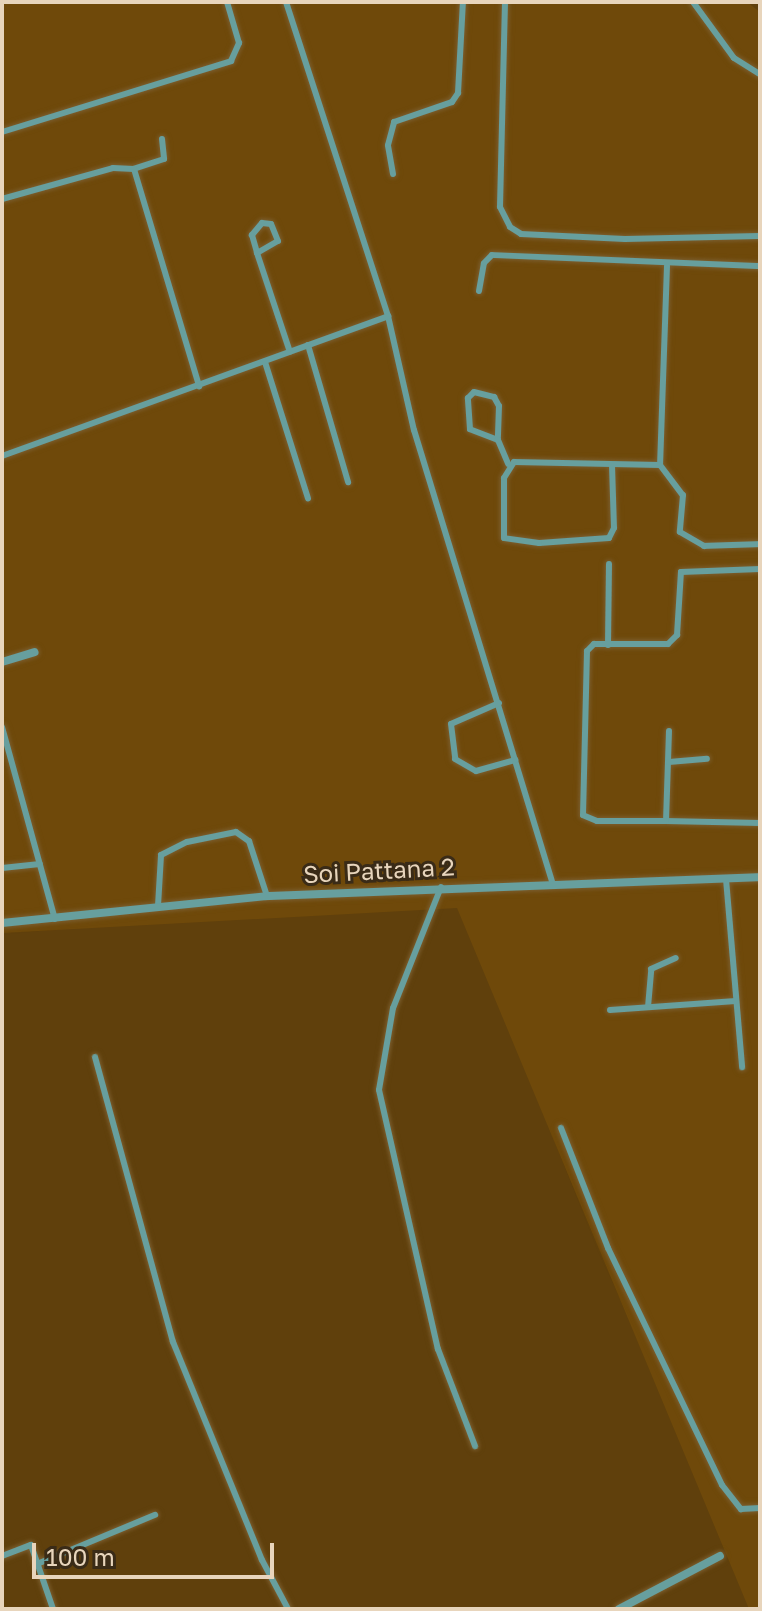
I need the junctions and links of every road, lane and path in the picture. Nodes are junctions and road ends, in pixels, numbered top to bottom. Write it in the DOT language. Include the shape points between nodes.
graph roads {
  1 [pos="227,2"];
  2 [pos="286,2"];
  3 [pos="463,2"];
  4 [pos="505,2"];
  5 [pos="693,2"];
  6 [pos="760,74"];
  7 [pos="2,132"];
  8 [pos="162,139"];
  9 [pos="134,169"];
  10 [pos="393,174"];
  11 [pos="2,199"];
  12 [pos="760,236"];
  13 [pos="257,253"];
  14 [pos="667,266"];
  15 [pos="759,269"];
  16 [pos="479,291"];
  17 [pos="388,316"];
  18 [pos="308,345"];
  19 [pos="290,352"];
  20 [pos="265,362"];
  21 [pos="199,386"];
  22 [pos="498,440"];
  23 [pos="2,456"];
  24 [pos="508,464"];
  25 [pos="612,465"];
  26 [pos="660,465"];
  27 [pos="348,482"];
  28 [pos="308,498"];
  29 [pos="760,544"];
  30 [pos="609,564"];
  31 [pos="760,569"];
  32 [pos="608,645"];
  33 [pos="35,652"];
  34 [pos="2,662"];
  35 [pos="499,703"];
  36 [pos="2,727"];
  37 [pos="669,731"];
  38 [pos="707,759"];
  39 [pos="515,760"];
  40 [pos="669,762"];
  41 [pos="666,821"];
  42 [pos="760,823"];
  43 [pos="40,864"];
  44 [pos="2,868"];
  45 [pos="760,877"];
  46 [pos="726,879"];
  47 [pos="552,881"];
  48 [pos="441,887"];
  49 [pos="267,896"];
  50 [pos="158,906"];
  51 [pos="55,919"];
  52 [pos="2,923"];
  53 [pos="676,958"];
  54 [pos="736,1001"];
  55 [pos="648,1007"];
  56 [pos="610,1010"];
  57 [pos="95,1057"];
  58 [pos="742,1067"];
  59 [pos="561,1128"];
  60 [pos="475,1446"];
  61 [pos="760,1508"];
  62 [pos="155,1515"];
  63 [pos="2,1556"];
  64 [pos="720,1556"];
  65 [pos="37,1564"];
  66 [pos="53,1609"];
  67 [pos="288,1609"];
  68 [pos="619,1609"];
  1 -- 7 [label="lane" via="239,43 231,61"];
  2 -- 17 [label="lane"];
  3 -- 10 [label="lane" via="458,93 452,102 394,122 388,145"];
  4 -- 12 [label="lane" via="500,207 510,227 521,234 625,239"];
  5 -- 6 [label="lane" via="734,58"];
  8 -- 9 [label="lane" via="164,159"];
  9 -- 11 [label="lane" via="113,168"];
  9 -- 21 [label="lane"];
  13 -- 13 [label="lane" via="255,229 271,224 278,241"];
  13 -- 19 [label="lane"];
  14 -- 15 [label="lane"];
  14 -- 16 [label="lane" via="492,255 484,263"];
  14 -- 26 [label="lane"];
  17 -- 18 [label="lane"];
  17 -- 35 [label="lane" via="414,430"];
  18 -- 19 [label="lane"];
  18 -- 27 [label="lane"];
  19 -- 20 [label="lane"];
  20 -- 21 [label="lane"];
  20 -- 28 [label="lane"];
  21 -- 23 [label="lane"];
  22 -- 22 [label="lane" via="496,401 474,392 468,398 470,429"];
  22 -- 24 [label="lane"];
  24 -- 25 [label="lane"];
  24 -- 25 [label="lane" via="501,534 514,543 609,538 614,528"];
  25 -- 26 [label="lane"];
  26 -- 29 [label="lane" via="680,486 680,532 685,539 704,546"];
  30 -- 32 [label="lane"];
  31 -- 32 [label="lane" via="681,572 673,640 659,646"];
  32 -- 41 [label="lane" via="594,644 587,651 583,815 597,821"];
  33 -- 34 [label="street"];
  35 -- 39 [label="lane"];
  35 -- 39 [label="lane" via="451,724 448,734 455,759 466,769"];
  36 -- 43 [label="lane"];
  37 -- 40 [label="lane"];
  38 -- 40 [label="lane"];
  39 -- 47 [label="lane"];
  40 -- 41 [label="lane"];
  41 -- 42 [label="lane"];
  43 -- 44 [label="lane"];
  43 -- 51 [label="lane"];
  45 -- 46 [label="street, Soi Pattana 2"];
  46 -- 47 [label="street, Soi Pattana 2"];
  46 -- 54 [label="lane"];
  47 -- 48 [label="street, Soi Pattana 2"];
  48 -- 49 [label="street, Soi Pattana 2"];
  48 -- 60 [label="lane" via="393,1008 379,1090 438,1349"];
  49 -- 50 [label="street, Soi Pattana 2"];
  49 -- 50 [label="lane" via="249,841 236,832 187,842 161,855"];
  50 -- 51 [label="street, Soi Pattana 2"];
  51 -- 52 [label="street, Soi Pattana 2"];
  53 -- 55 [label="lane" via="651,969"];
  54 -- 55 [label="lane"];
  54 -- 58 [label="lane"];
  55 -- 56 [label="lane"];
  57 -- 67 [label="lane" via="173,1342 262,1560"];
  59 -- 61 [label="lane" via="608,1248 722,1485 741,1509"];
  62 -- 65 [label="lane"];
  63 -- 65 [label="lane" via="31,1545"];
  64 -- 68 [label="street"];
  65 -- 66 [label="lane"];
}
